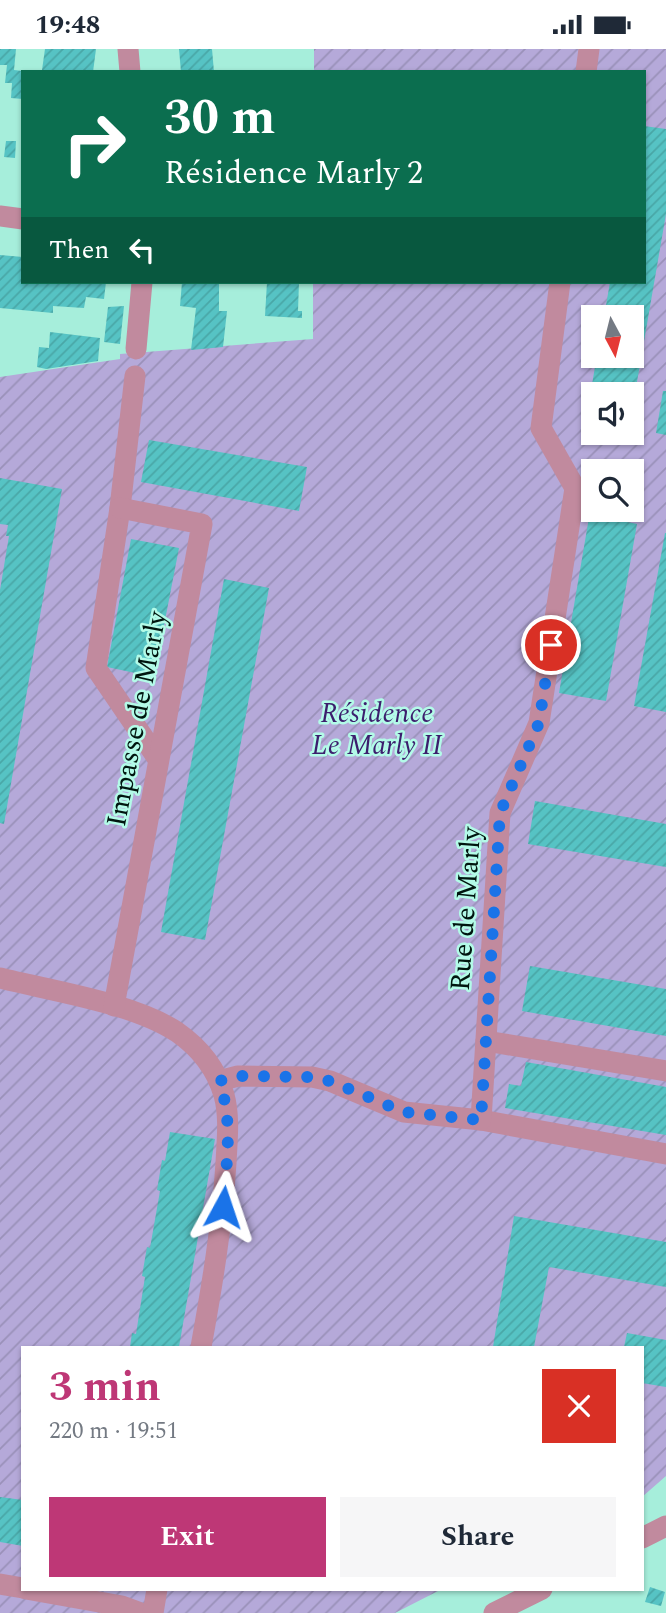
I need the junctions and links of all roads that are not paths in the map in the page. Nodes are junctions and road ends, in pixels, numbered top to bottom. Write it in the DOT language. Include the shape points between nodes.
graph roads {
  1 [pos="128,49"];
  2 [pos="589,49"];
  3 [pos="130,70"];
  4 [pos="586,70"];
  5 [pos="0,216"];
  6 [pos="21,219"];
  7 [pos="142,284"];
  8 [pos="560,284"];
  9 [pos="136,349"];
  10 [pos="135,376"];
  11 [pos="120,508"];
  12 [pos="158,759"];
  13 [pos="0,978"];
  14 [pos="114,1006"];
  15 [pos="486,1041"];
  16 [pos="666,1071"];
  17 [pos="219,1081"];
  18 [pos="481,1120"];
  19 [pos="666,1154"];
  20 [pos="201,1346"];
  21 [pos="666,1526"];
  22 [pos="644,1537"];
  23 [pos="0,1584"];
  24 [pos="21,1588"];
  25 [pos="36,1591"];
  26 [pos="157,1591"];
  27 [pos="537,1591"];
  28 [pos="141,1613"];
  29 [pos="153,1613"];
  30 [pos="494,1613"];
  1 -- 3 [label="street"];
  2 -- 4 [label="street"];
  5 -- 6 [label="street"];
  7 -- 9 [label="street"];
  8 -- 15 [label="street, Rue de Marly" via="541,428 575,488 539,723 500,813"];
  10 -- 11 [label="street"];
  11 -- 12 [label="street" via="96,668"];
  11 -- 12 [label="street, Impasse de Marly" via="202,524"];
  12 -- 14 [label="street, Impasse de Marly"];
  13 -- 14 [label="street"];
  14 -- 17 [label="street" via="176,1032 201,1052"];
  15 -- 16 [label="street"];
  15 -- 18 [label="street, Rue de Marly"];
  17 -- 18 [label="street" via="238,1076 312,1077 404,1112"];
  17 -- 20 [label="street" via="228,1127 225,1176 219,1245"];
  18 -- 19 [label="street"];
  21 -- 22 [label="street"];
  23 -- 24 [label="street"];
  25 -- 28 [label="street"];
  26 -- 29 [label="street"];
  27 -- 30 [label="street"];
}
